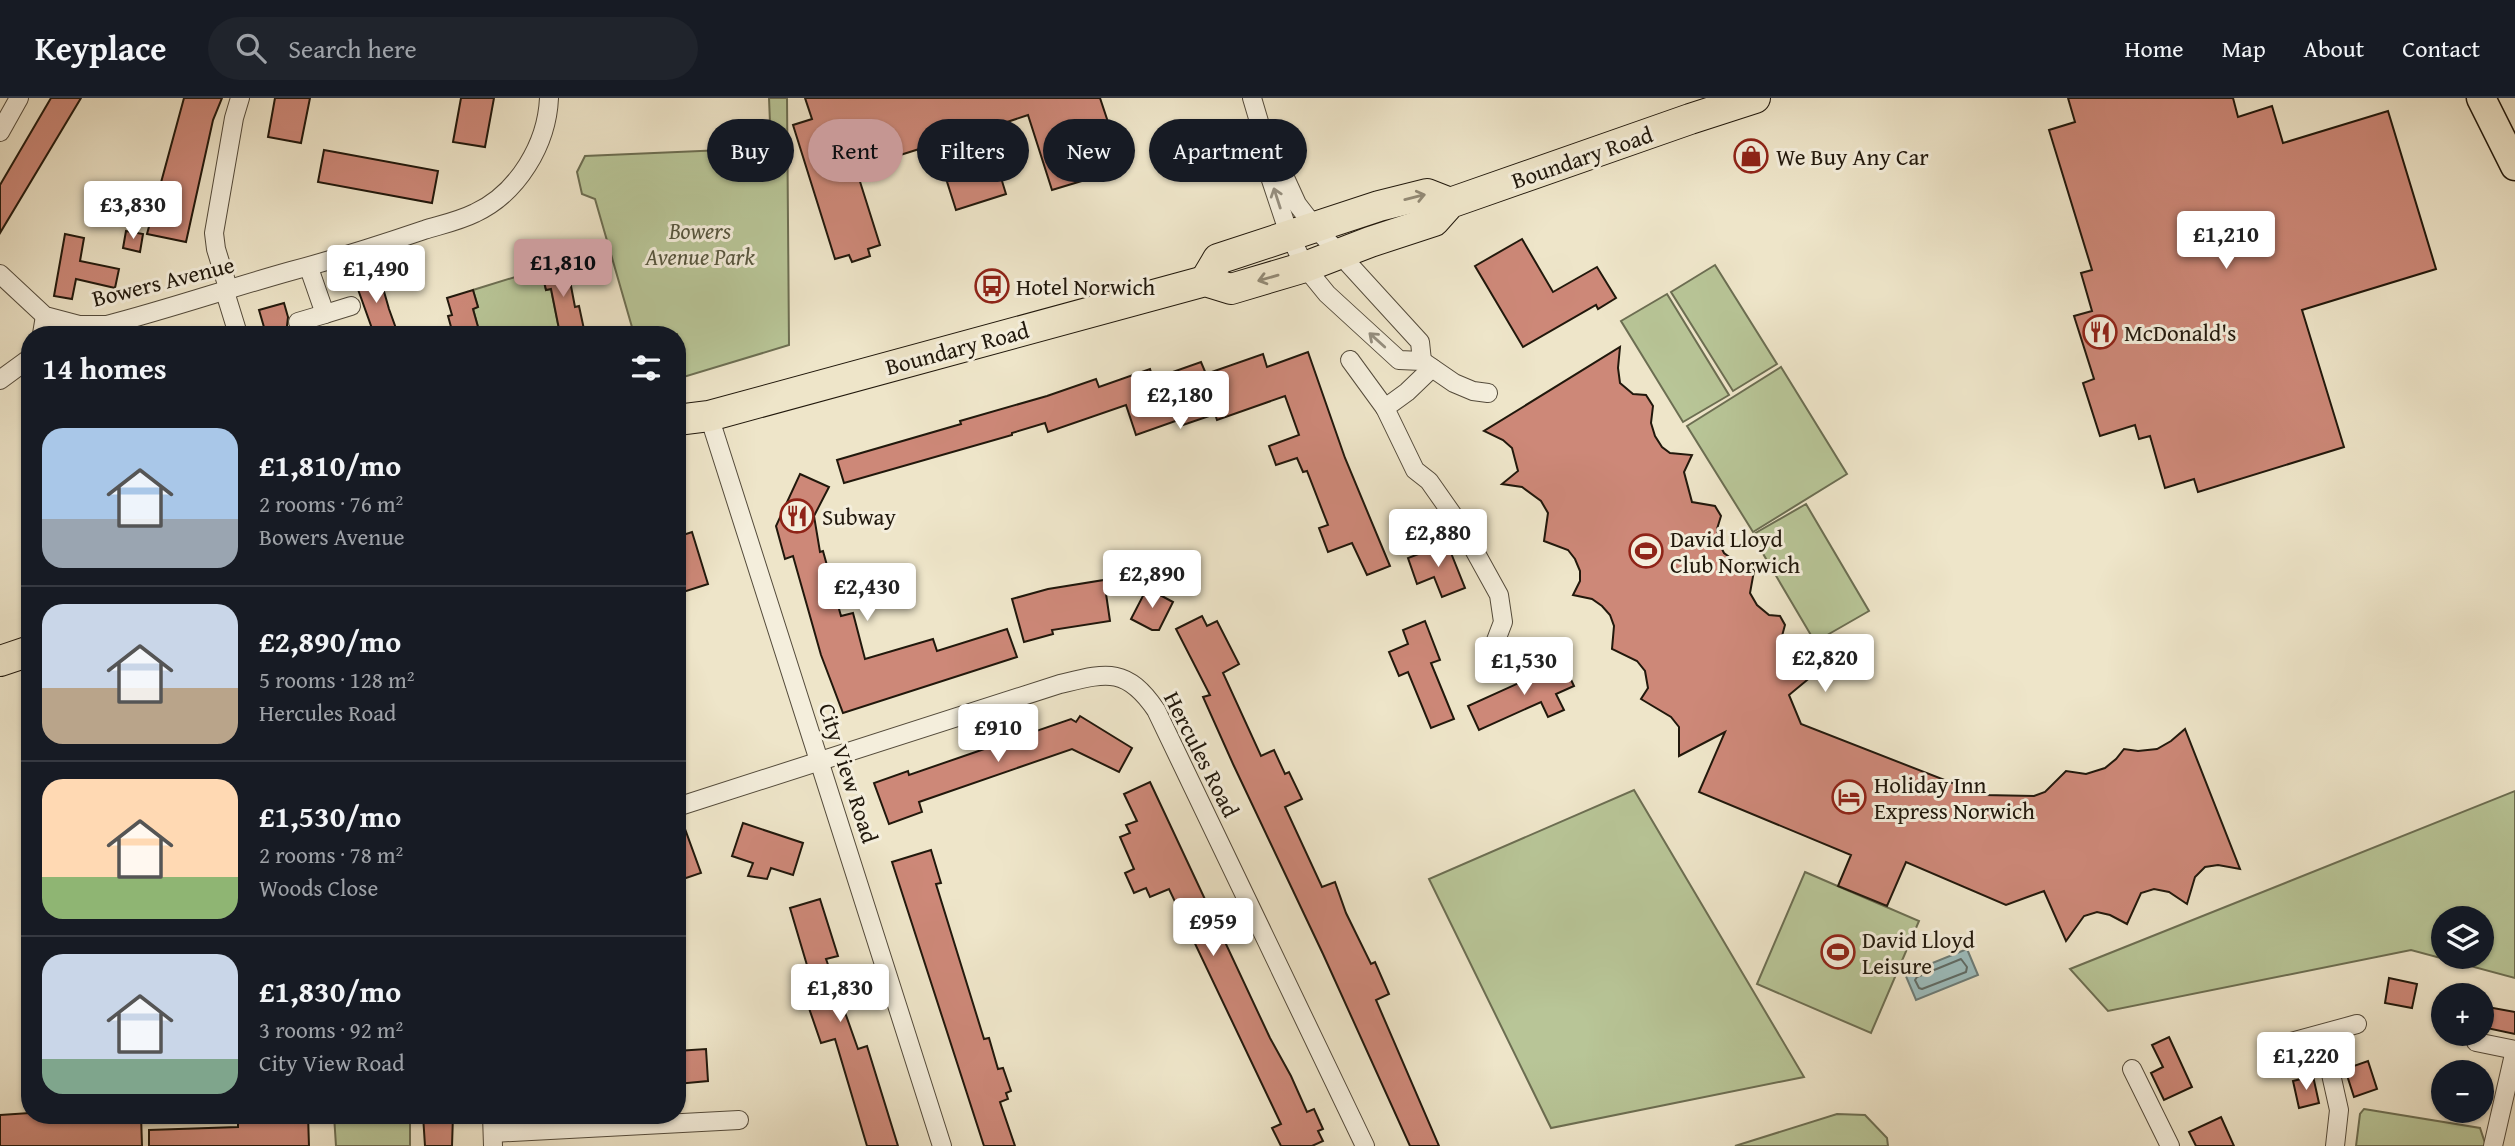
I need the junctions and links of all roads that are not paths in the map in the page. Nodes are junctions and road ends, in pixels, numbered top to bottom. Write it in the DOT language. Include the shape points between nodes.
graph roads {
  1 [pos="19,98"];
  2 [pos="240,98"];
  3 [pos="549,98"];
  4 [pos="1252,98"];
  5 [pos="1755,98"];
  6 [pos="2481,98"];
  7 [pos="1258,119"];
  8 [pos="0,132"];
  9 [pos="2515,166"];
  10 [pos="1274,182"];
  11 [pos="1287,182"];
  12 [pos="1450,203"];
  13 [pos="1301,230"];
  14 [pos="1340,253"];
  15 [pos="1305,267"];
  16 [pos="309,268"];
  17 [pos="0,274"];
  18 [pos="1205,281"];
  19 [pos="227,291"];
  20 [pos="351,306"];
  21 [pos="325,314"];
  22 [pos="298,322"];
  23 [pos="43,325"];
  24 [pos="107,326"];
  25 [pos="134,326"];
  26 [pos="236,326"];
  27 [pos="1350,360"];
  28 [pos="21,365"];
  29 [pos="1427,365"];
  30 [pos="0,380"];
  31 [pos="1489,393"];
  32 [pos="1385,408"];
  33 [pos="709,416"];
  34 [pos="686,419"];
  35 [pos="686,432"];
  36 [pos="21,653"];
  37 [pos="1490,656"];
  38 [pos="0,661"];
  39 [pos="820,762"];
  40 [pos="686,804"];
  41 [pos="2357,1024"];
  42 [pos="2322,1034"];
  43 [pos="2284,1044"];
  44 [pos="2494,1046"];
  45 [pos="2515,1050"];
  46 [pos="2132,1069"];
  47 [pos="739,1120"];
  48 [pos="493,1140"];
  49 [pos="942,1146"];
  50 [pos="1365,1146"];
  51 [pos="2170,1146"];
  52 [pos="2335,1146"];
  53 [pos="2493,1146"];
  1 -- 8 [label="street"];
  2 -- 19 [label="street" via="214,233"];
  3 -- 16 [label="street, Bowers Avenue" via="544,134 532,160 503,193 475,213"];
  4 -- 7 [label="street"];
  5 -- 12 [label="highway, Boundary Road"];
  6 -- 9 [label="main road"];
  13 -- 10 [label="street, one-way"];
  11 -- 13 [label="street"];
  13 -- 12 [label="highway, one-way" via="1427,194"];
  12 -- 14 [label="highway, Boundary Road" via="1434,221"];
  13 -- 14 [label="street"];
  13 -- 15 [label="street"];
  13 -- 18 [label="highway" via="1218,259"];
  14 -- 15 [label="highway, Boundary Road"];
  14 -- 29 [label="street" via="1420,342"];
  15 -- 18 [label="highway, Boundary Road, one-way" via="1231,289"];
  29 -- 15 [label="street, one-way" via="1399,359 1327,294"];
  16 -- 19 [label="street, Bowers Avenue"];
  16 -- 21 [label="street"];
  17 -- 23 [label="street"];
  18 -- 33 [label="highway, Boundary Road"];
  19 -- 25 [label="street, Bowers Avenue"];
  19 -- 26 [label="street"];
  20 -- 21 [label="street"];
  21 -- 22 [label="street"];
  23 -- 24 [label="street, Bowers Avenue"];
  27 -- 32 [label="street"];
  28 -- 30 [label="street"];
  29 -- 31 [label="street" via="1454,383"];
  29 -- 32 [label="street" via="1407,392"];
  32 -- 37 [label="street" via="1415,470 1429,481 1462,528 1499,595 1503,622"];
  33 -- 34 [label="highway, Boundary Road"];
  33 -- 35 [label="highway, Boundary Road"];
  33 -- 39 [label="street, City View Road"];
  36 -- 38 [label="highway"];
  39 -- 40 [label="street, Hercules Road"];
  39 -- 49 [label="street, City View Road"];
  39 -- 50 [label="street, Hercules Road" via="1100,675 1124,678 1143,691"];
  41 -- 42 [label="street"];
  42 -- 43 [label="street"];
  42 -- 52 [label="street" via="2339,1110"];
  44 -- 45 [label="street"];
  45 -- 53 [label="street"];
  46 -- 51 [label="street"];
  47 -- 48 [label="street"];
}
